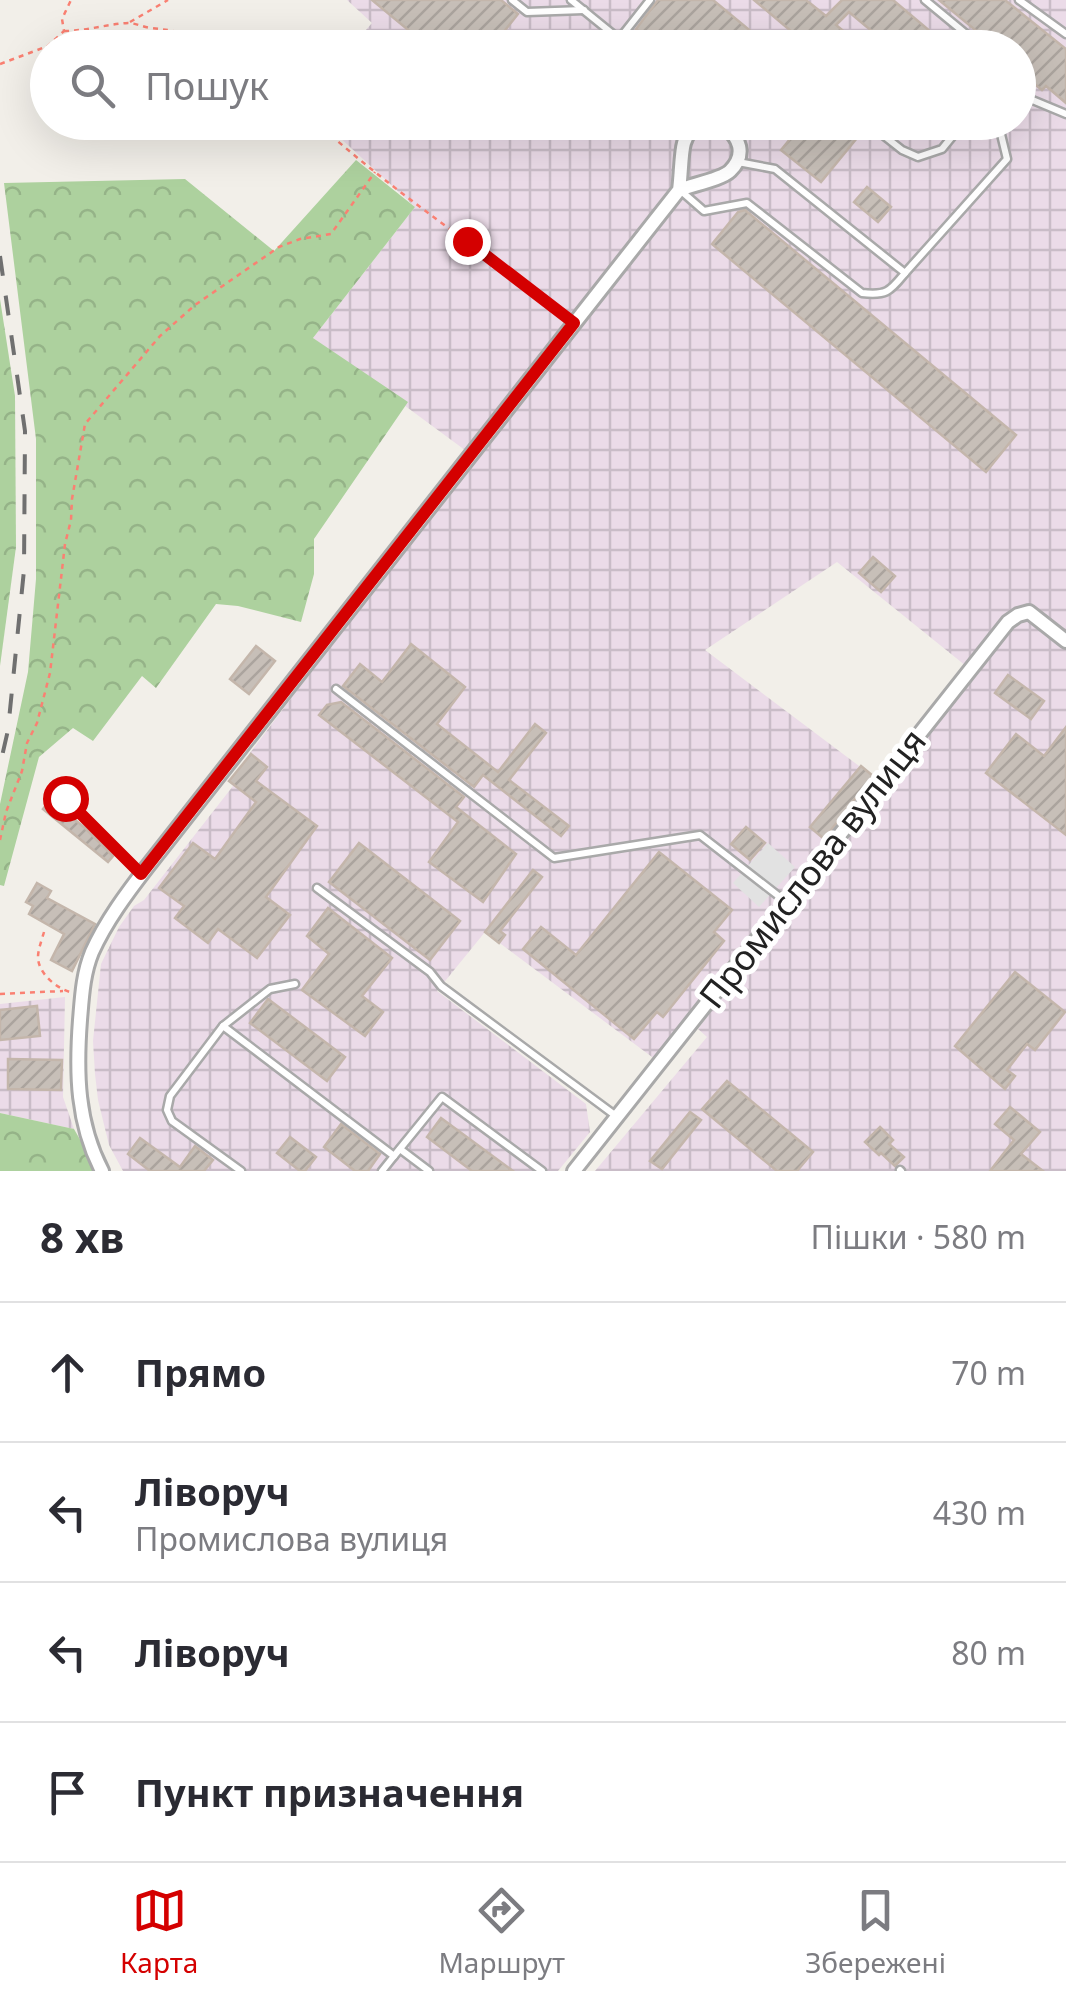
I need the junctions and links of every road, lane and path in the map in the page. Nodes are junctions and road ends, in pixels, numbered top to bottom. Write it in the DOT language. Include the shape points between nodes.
graph roads {
  1 [pos="72,0"];
  2 [pos="168,0"];
  3 [pos="512,0"];
  4 [pos="571,0"];
  5 [pos="650,0"];
  6 [pos="925,0"];
  7 [pos="1020,0"];
  8 [pos="584,10"];
  9 [pos="129,23"];
  10 [pos="64,30"];
  11 [pos="91,30"];
  12 [pos="175,30"];
  13 [pos="610,30"];
  14 [pos="626,30"];
  15 [pos="961,30"];
  16 [pos="1066,34"];
  17 [pos="30,53"];
  18 [pos="0,64"];
  19 [pos="1036,102"];
  20 [pos="1066,114"];
  21 [pos="337,140"];
  22 [pos="685,140"];
  23 [pos="735,140"];
  24 [pos="889,140"];
  25 [pos="949,140"];
  26 [pos="1002,140"];
  27 [pos="684,158"];
  28 [pos="737,162"];
  29 [pos="375,172"];
  30 [pos="709,179"];
  31 [pos="679,190"];
  32 [pos="905,274"];
  33 [pos="574,323"];
  34 [pos="1066,641"];
  35 [pos="336,689"];
  36 [pos="65,798"];
  37 [pos="0,840"];
  38 [pos="141,874"];
  39 [pos="317,888"];
  40 [pos="786,902"];
  41 [pos="44,932"];
  42 [pos="295,984"];
  43 [pos="64,991"];
  44 [pos="81,993"];
  45 [pos="0,994"];
  46 [pos="224,1026"];
  47 [pos="616,1117"];
  48 [pos="397,1152"];
  49 [pos="102,1171"];
  50 [pos="242,1171"];
  51 [pos="382,1171"];
  52 [pos="429,1171"];
  53 [pos="542,1171"];
  54 [pos="574,1171"];
  1 -- 10 [label="path"];
  2 -- 9 [label="path"];
  3 -- 8 [label="lane" via="526,12"];
  4 -- 8 [label="lane"];
  5 -- 14 [label="lane"];
  6 -- 15 [label="lane"];
  7 -- 16 [label="lane"];
  8 -- 13 [label="lane"];
  9 -- 11 [label="path"];
  9 -- 12 [label="path"];
  17 -- 18 [label="path"];
  19 -- 20 [label="lane"];
  21 -- 29 [label="path"];
  22 -- 27 [label="street"];
  23 -- 28 [label="street"];
  24 -- 25 [label="lane" via="918,157"];
  26 -- 32 [label="lane" via="1007,159"];
  27 -- 30 [label="street"];
  27 -- 31 [label="street"];
  28 -- 30 [label="street" via="726,175"];
  28 -- 32 [label="lane" via="775,169"];
  29 -- 33 [label="path"];
  29 -- 37 [label="path" via="332,234 278,247 195,305 85,424 50,673"];
  30 -- 31 [label="street"];
  31 -- 32 [label="lane" via="704,210 747,202 862,293 890,291"];
  31 -- 33 [label="street"];
  33 -- 38 [label="street"];
  34 -- 40 [label="street, Промислова вулиця" via="1029,612 1008,622"];
  35 -- 40 [label="lane" via="554,858 700,835"];
  36 -- 38 [label="lane"];
  38 -- 44 [label="street" via="93,949"];
  39 -- 47 [label="lane"];
  40 -- 47 [label="street, Промислова вулиця"];
  41 -- 43 [label="path" via="38,958"];
  42 -- 46 [label="lane" via="270,989"];
  43 -- 44 [label="path"];
  43 -- 45 [label="path"];
  44 -- 49 [label="street" via="78,1094"];
  46 -- 48 [label="lane"];
  46 -- 50 [label="lane" via="170,1096 167,1110 172,1121"];
  47 -- 54 [label="street, Промислова вулиця"];
  48 -- 51 [label="lane"];
  48 -- 52 [label="lane"];
  48 -- 53 [label="lane" via="442,1098"];
}
